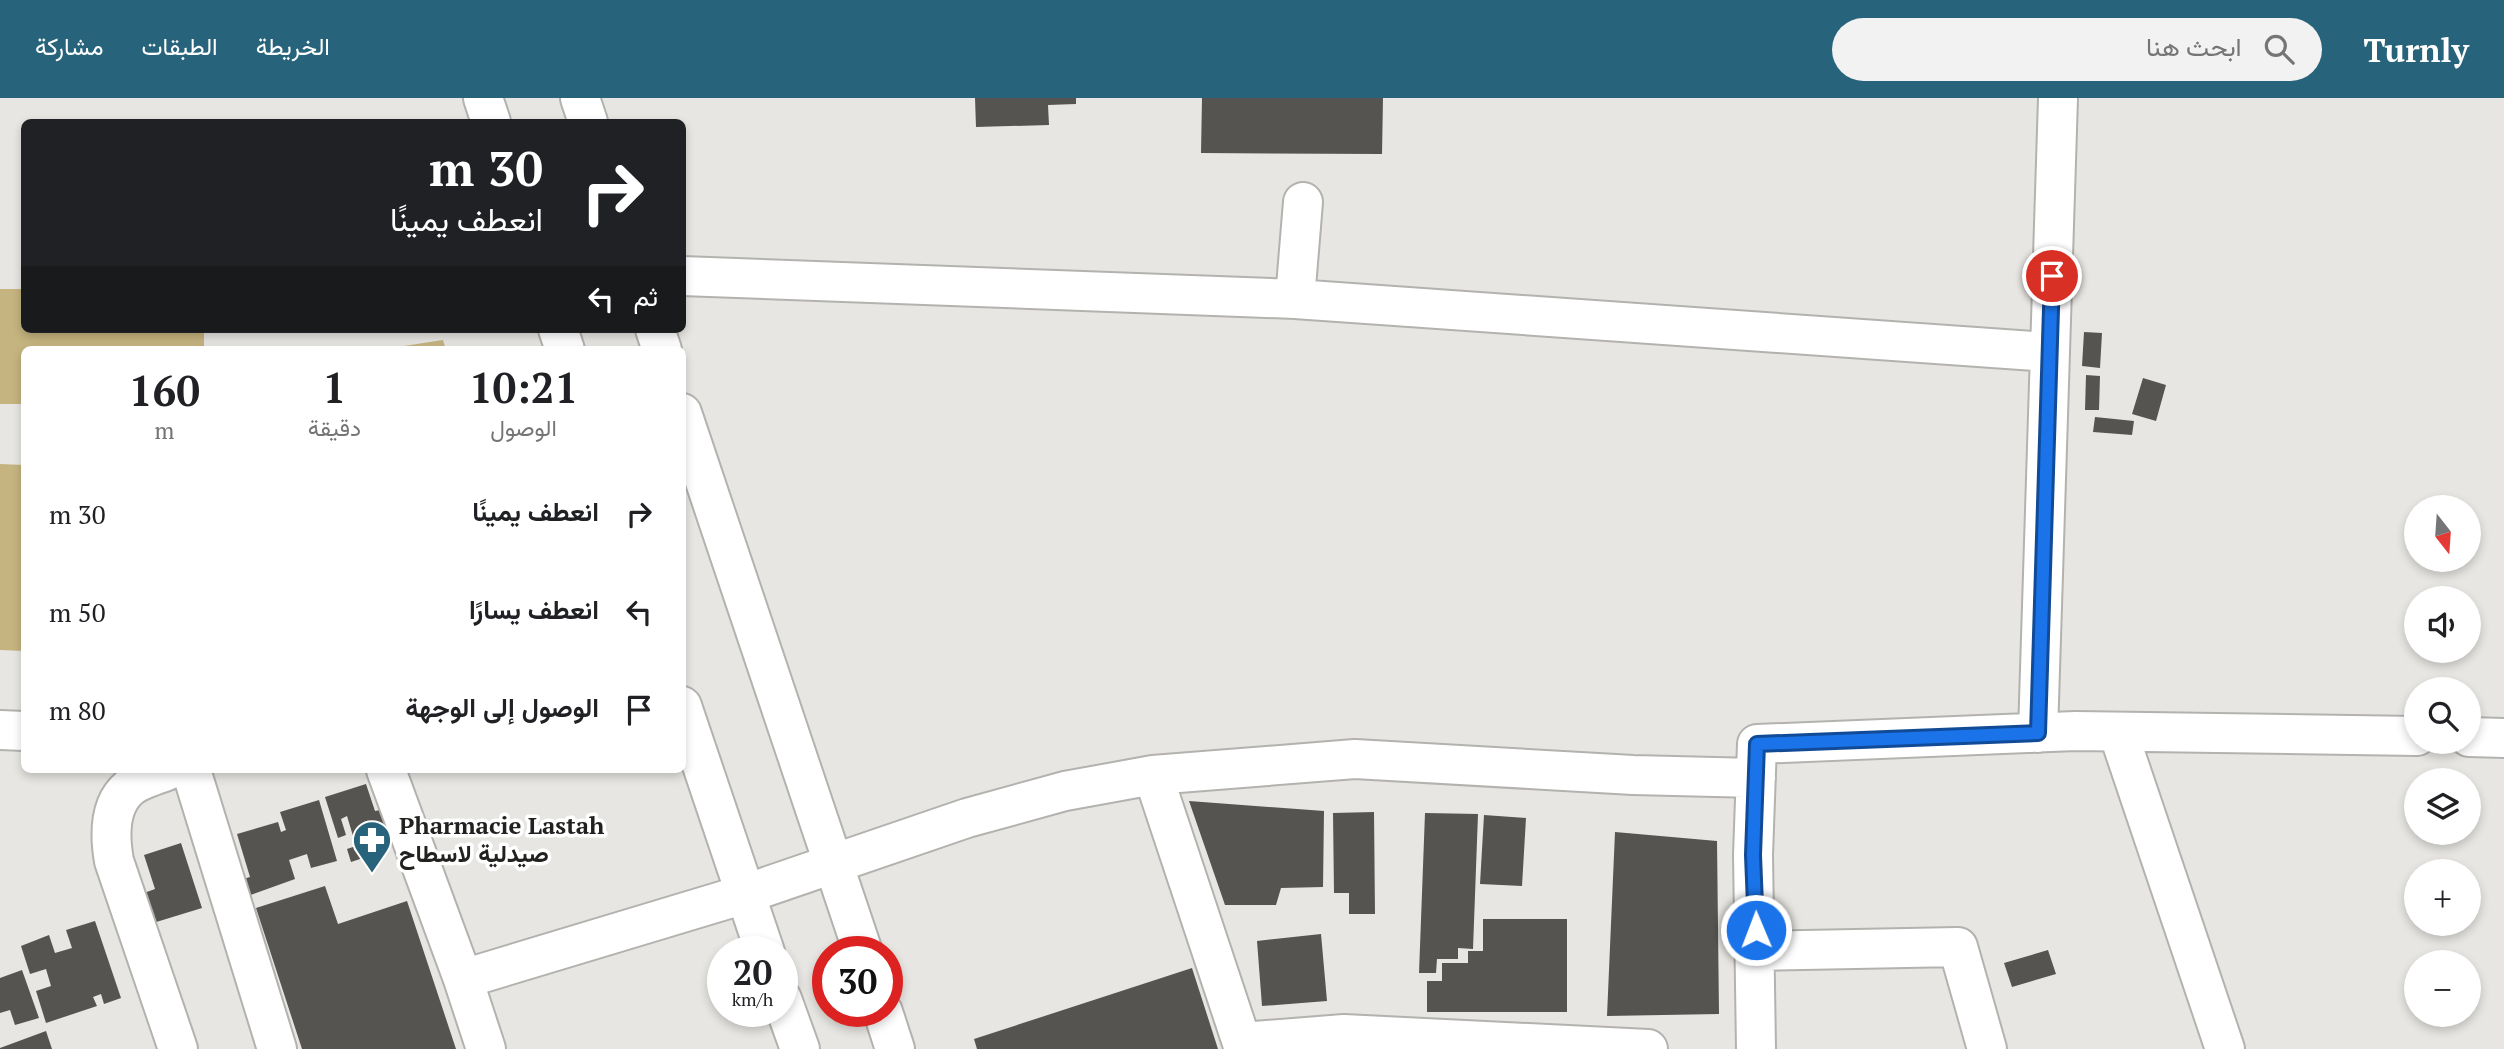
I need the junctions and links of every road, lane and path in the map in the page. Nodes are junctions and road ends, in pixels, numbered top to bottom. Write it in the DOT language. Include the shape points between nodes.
graph roads {
  1 [pos="483,98"];
  2 [pos="580,98"];
  3 [pos="2058,98"];
  4 [pos="490,119"];
  5 [pos="587,119"];
  6 [pos="1303,202"];
  7 [pos="686,276"];
  8 [pos="1295,299"];
  9 [pos="2049,352"];
  10 [pos="686,425"];
  11 [pos="686,718"];
  12 [pos="0,730"];
  13 [pos="21,731"];
  14 [pos="2118,732"];
  15 [pos="2038,733"];
  16 [pos="2404,736"];
  17 [pos="2481,737"];
  18 [pos="2504,738"];
  19 [pos="162,773"];
  20 [pos="192,773"];
  21 [pos="387,773"];
  22 [pos="1153,775"];
  23 [pos="1756,778"];
  24 [pos="833,863"];
  25 [pos="745,894"];
  26 [pos="759,936"];
  27 [pos="858,936"];
  28 [pos="1756,951"];
  29 [pos="463,979"];
  30 [pos="792,1027"];
  31 [pos="888,1027"];
  32 [pos="1243,1046"];
  33 [pos="178,1049"];
  34 [pos="277,1049"];
  35 [pos="486,1049"];
  36 [pos="800,1049"];
  37 [pos="895,1049"];
  38 [pos="1648,1049"];
  39 [pos="1756,1049"];
  40 [pos="1987,1049"];
  41 [pos="2225,1049"];
  1 -- 4 [label="street"];
  2 -- 5 [label="street"];
  3 -- 9 [label="street"];
  6 -- 8 [label="street"];
  7 -- 8 [label="street"];
  8 -- 9 [label="street"];
  9 -- 15 [label="street"];
  10 -- 24 [label="street"];
  11 -- 25 [label="street"];
  12 -- 13 [label="street"];
  14 -- 15 [label="street"];
  14 -- 16 [label="street"];
  14 -- 41 [label="street"];
  15 -- 23 [label="street" via="1757,744"];
  17 -- 18 [label="street"];
  19 -- 33 [label="street" via="129,788 116,809 110,836 114,861"];
  20 -- 34 [label="street"];
  21 -- 29 [label="street"];
  22 -- 23 [label="street" via="1355,758"];
  22 -- 24 [label="street" via="1028,801"];
  22 -- 32 [label="street"];
  23 -- 28 [label="street"];
  24 -- 25 [label="street"];
  24 -- 27 [label="street"];
  25 -- 26 [label="street"];
  25 -- 29 [label="street"];
  28 -- 39 [label="street"];
  28 -- 40 [label="street" via="1958,947"];
  29 -- 35 [label="street"];
  30 -- 36 [label="street"];
  31 -- 37 [label="street"];
  32 -- 38 [label="street" via="1344,1034"];
}
